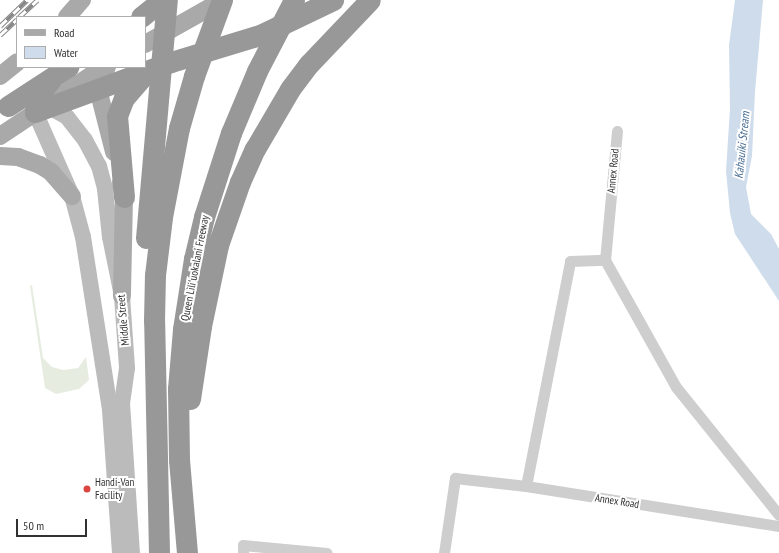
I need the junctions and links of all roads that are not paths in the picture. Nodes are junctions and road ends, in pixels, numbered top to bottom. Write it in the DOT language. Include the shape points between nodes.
graph roads {
  1 [pos="82,0"];
  2 [pos="162,0"];
  3 [pos="167,0"];
  4 [pos="223,0"];
  5 [pos="294,0"];
  6 [pos="333,0"];
  7 [pos="370,0"];
  8 [pos="68,16"];
  9 [pos="142,16"];
  10 [pos="146,43"];
  11 [pos="16,63"];
  12 [pos="102,68"];
  13 [pos="106,68"];
  14 [pos="60,72"];
  15 [pos="146,73"];
  16 [pos="0,76"];
  17 [pos="98,89"];
  18 [pos="41,107"];
  19 [pos="4,108"];
  20 [pos="617,131"];
  21 [pos="0,136"];
  22 [pos="0,156"];
  23 [pos="72,196"];
  24 [pos="124,197"];
  25 [pos="605,260"];
  26 [pos="122,296"];
  27 [pos="526,486"];
  28 [pos="779,515"];
  29 [pos="184,518"];
  30 [pos="779,526"];
  31 [pos="243,549"];
  32 [pos="120,553"];
  33 [pos="132,553"];
  34 [pos="159,553"];
  35 [pos="187,553"];
  36 [pos="327,553"];
  37 [pos="444,553"];
  1 -- 8 [label="main road"];
  2 -- 9 [label="highway"];
  3 -- 34 [label="highway" via="142,301 148,452"];
  4 -- 10 [label="main road"];
  4 -- 34 [label="highway" via="206,38 179,128 161,224 154,321"];
  5 -- 29 [label="highway, Queen Liliʻuokalani Freeway" via="257,71 230,133 194,259 183,329 178,389 179,459"];
  6 -- 15 [label="highway" via="260,34 171,62"];
  7 -- 29 [label="highway" via="309,64 282,101 254,149 228,214 209,284 196,359 190,401"];
  11 -- 16 [label="main road"];
  12 -- 18 [label="main road"];
  13 -- 17 [label="main road" via="98,83"];
  14 -- 18 [label="highway" via="42,88"];
  14 -- 19 [label="highway"];
  15 -- 17 [label="highway"];
  15 -- 24 [label="highway" via="124,98 117,116"];
  17 -- 18 [label="highway"];
  17 -- 24 [label="main road"];
  18 -- 19 [label="main road"];
  18 -- 21 [label="main road"];
  18 -- 23 [label="main road"];
  18 -- 26 [label="main road, Middle Street" via="73,123 86,140 99,166"];
  20 -- 25 [label="street, Annex Road"];
  22 -- 23 [label="main road" via="18,156 40,165 51,172"];
  23 -- 32 [label="main road" via="84,244 110,410"];
  24 -- 26 [label="main road"];
  25 -- 27 [label="street" via="570,261"];
  25 -- 28 [label="street" via="676,387"];
  26 -- 33 [label="main road, Middle Street" via="127,368 123,418"];
  27 -- 30 [label="street, Annex Road"];
  27 -- 37 [label="street, Annex Road" via="455,478"];
  29 -- 35 [label="highway, Queen Liliʻuokalani Freeway"];
  31 -- 36 [label="street"];
}
